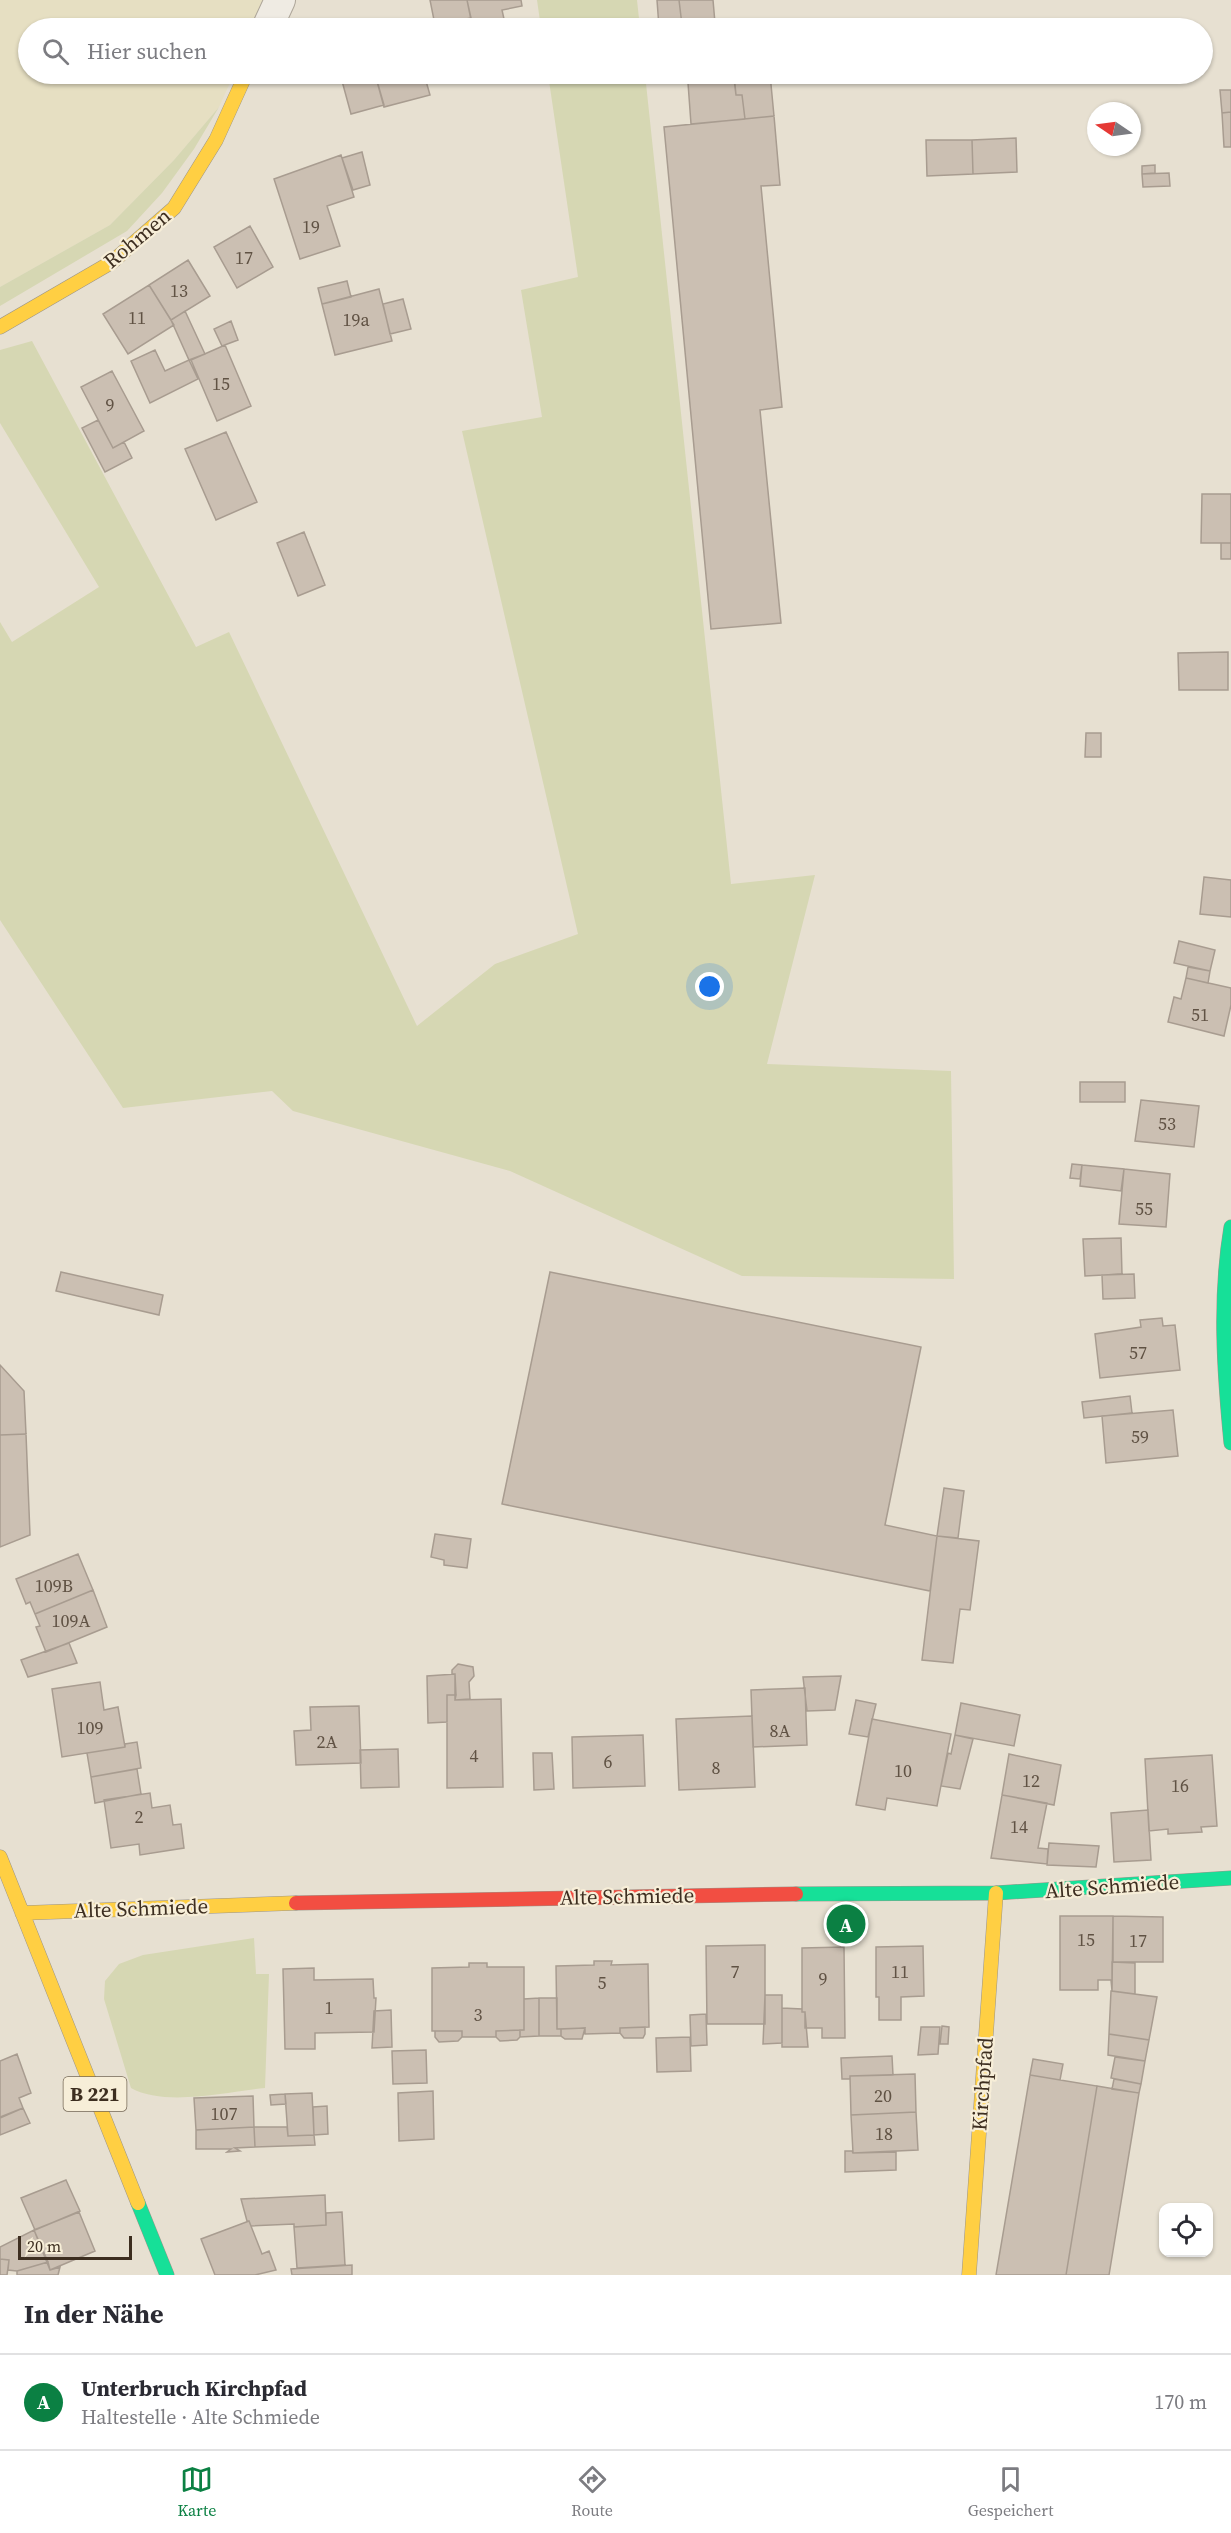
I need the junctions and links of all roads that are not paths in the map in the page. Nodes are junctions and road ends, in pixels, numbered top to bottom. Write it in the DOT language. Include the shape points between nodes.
graph roads {
  1 [pos="280,0"];
  2 [pos="272,18"];
  3 [pos="241,84"];
  4 [pos="0,327"];
  5 [pos="1231,1227"];
  6 [pos="1231,1443"];
  7 [pos="0,1857"];
  8 [pos="1231,1878"];
  9 [pos="996,1893"];
  10 [pos="22,1913"];
  11 [pos="167,2275"];
  12 [pos="969,2275"];
  1 -- 2 [label="street"];
  3 -- 4 [label="street, Rohmen" via="216,140 174,208 112,262"];
  5 -- 6 [label="street" via="1224,1261"];
  7 -- 10 [label="street, B 221"];
  8 -- 9 [label="street, Alte Schmiede"];
  9 -- 10 [label="street, Alte Schmiede" via="657,1895"];
  9 -- 12 [label="street, Kirchpfad"];
  10 -- 11 [label="street, B 221"];
}
